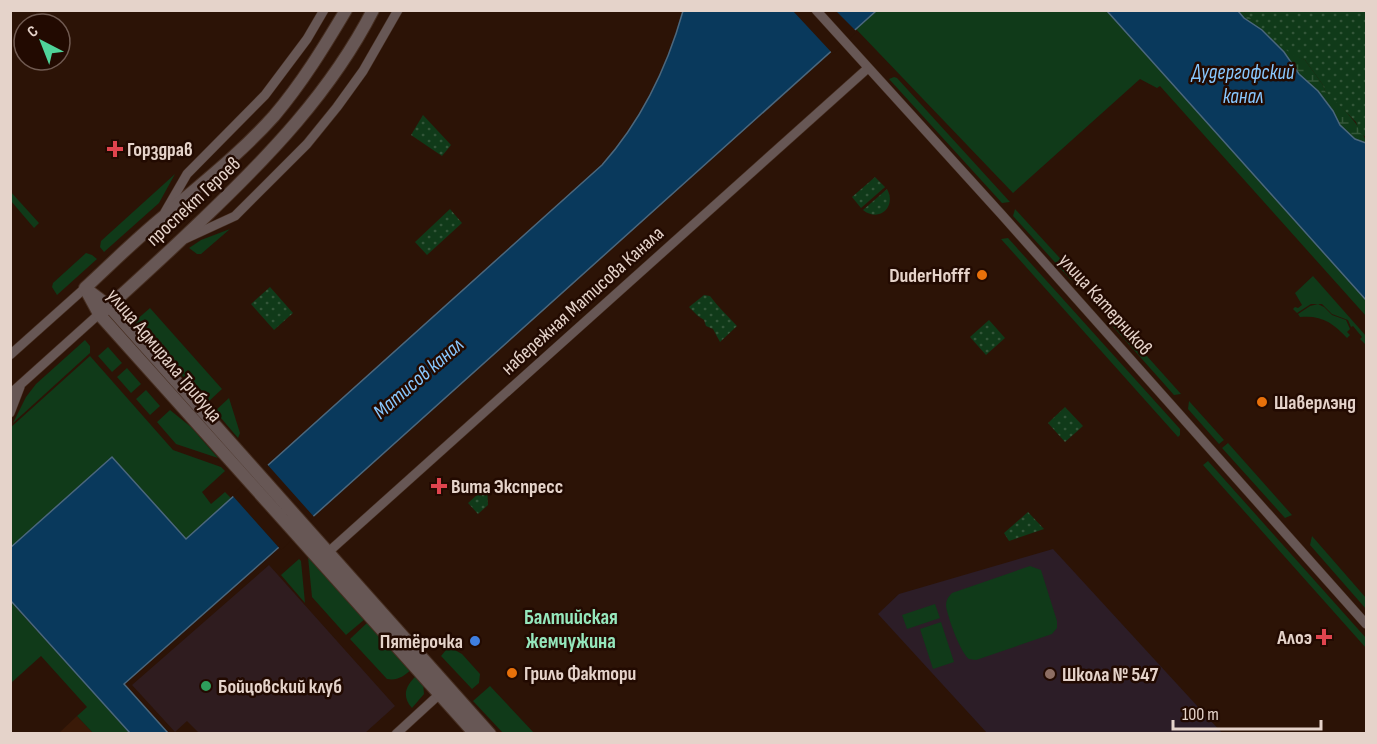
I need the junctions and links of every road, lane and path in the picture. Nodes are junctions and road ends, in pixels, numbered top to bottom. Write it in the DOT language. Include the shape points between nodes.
graph roads {
  1 [pos="324,10"];
  2 [pos="346,10"];
  3 [pos="373,10"];
  4 [pos="398,10"];
  5 [pos="816,10"];
  6 [pos="868,68"];
  7 [pos="162,217"];
  8 [pos="180,241"];
  9 [pos="85,288"];
  10 [pos="104,310"];
  11 [pos="10,355"];
  12 [pos="20,386"];
  13 [pos="10,394"];
  14 [pos="10,413"];
  15 [pos="323,556"];
  16 [pos="1366,624"];
  17 [pos="444,690"];
  18 [pos="396,734"];
  19 [pos="475,734"];
  20 [pos="490,734"];
  1 -- 7 [label="street" via="296,55 264,95 187,174"];
  2 -- 7 [label="street, проспект Героев" via="324,48 274,115 244,148"];
  3 -- 8 [label="street, проспект Героев" via="343,60 292,130"];
  4 -- 8 [label="street" via="363,70 307,144 235,216"];
  5 -- 6 [label="street, улица Катерников"];
  6 -- 15 [label="street, набережная Матисова Канала"];
  6 -- 16 [label="street, улица Катерников"];
  7 -- 9 [label="street, проспект Героев"];
  8 -- 10 [label="street, проспект Героев"];
  9 -- 10 [label="street, улица Адмирала Трибуца"];
  9 -- 11 [label="street, проспект Героев"];
  10 -- 12 [label="street, проспект Героев"];
  10 -- 15 [label="street, улица Адмирала Трибуца"];
  12 -- 13 [label="street, проспект Героев"];
  12 -- 14 [label="street"];
  15 -- 17 [label="street, улица Адмирала Трибуца"];
  17 -- 18 [label="street"];
  17 -- 19 [label="street, улица Адмирала Трибуца"];
  17 -- 20 [label="street, улица Адмирала Трибуца"];
}
